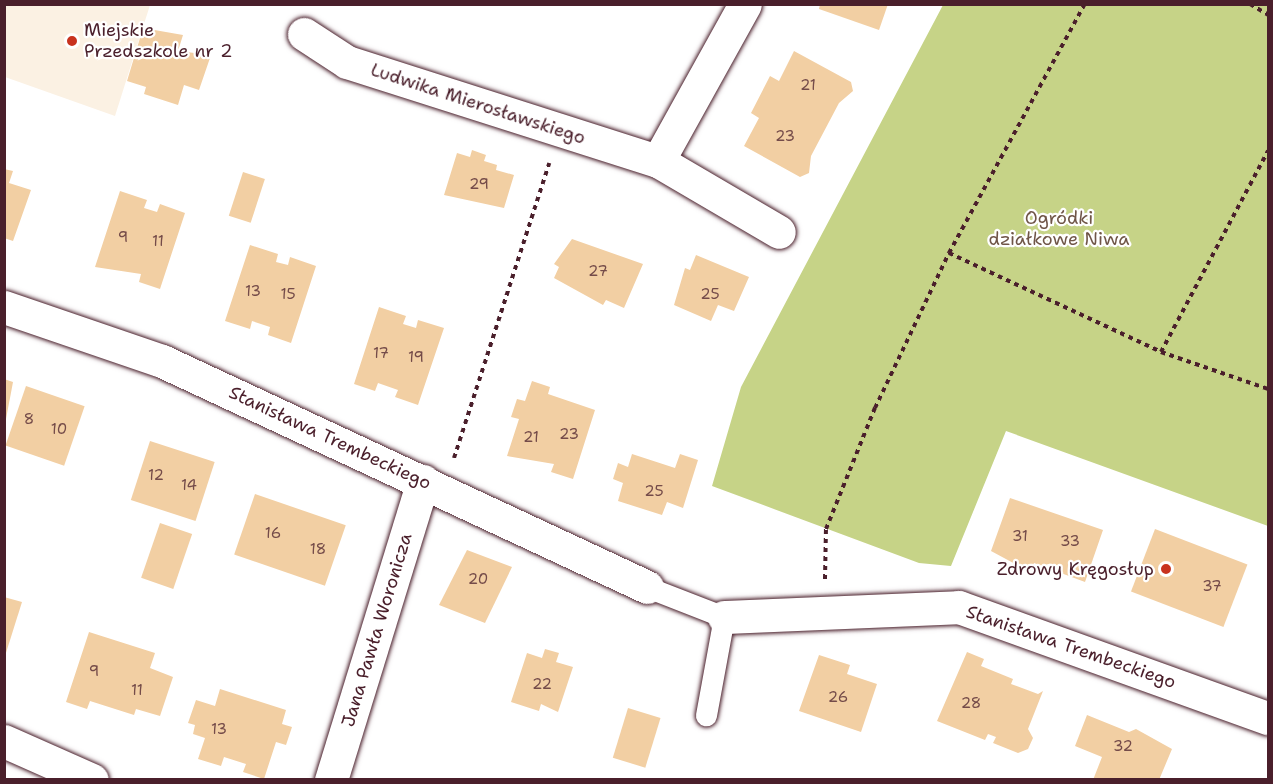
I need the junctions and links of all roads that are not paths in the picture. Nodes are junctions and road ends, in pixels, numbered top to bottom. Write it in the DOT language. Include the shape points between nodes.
graph roads {
  1 [pos="745,4"];
  2 [pos="304,34"];
  3 [pos="658,161"];
  4 [pos="779,232"];
  5 [pos="4,307"];
  6 [pos="434,486"];
  7 [pos="647,587"];
  8 [pos="724,617"];
  9 [pos="706,715"];
  10 [pos="1269,718"];
  11 [pos="4,741"];
  12 [pos="92,780"];
  13 [pos="331,780"];
  1 -- 3 [label="street"];
  2 -- 3 [label="street, Ludwika Mierosławskiego" via="347,62"];
  3 -- 4 [label="street, Ludwika Mierosławskiego"];
  5 -- 6 [label="street, Stanisława Trembeckiego" via="162,361"];
  6 -- 7 [label="street, Stanisława Trembeckiego"];
  6 -- 13 [label="street, Jana Pawła Woronicza"];
  7 -- 8 [label="lane"];
  8 -- 9 [label="lane"];
  8 -- 10 [label="street, Stanisława Trembeckiego" via="959,607"];
  11 -- 12 [label="street"];
}
